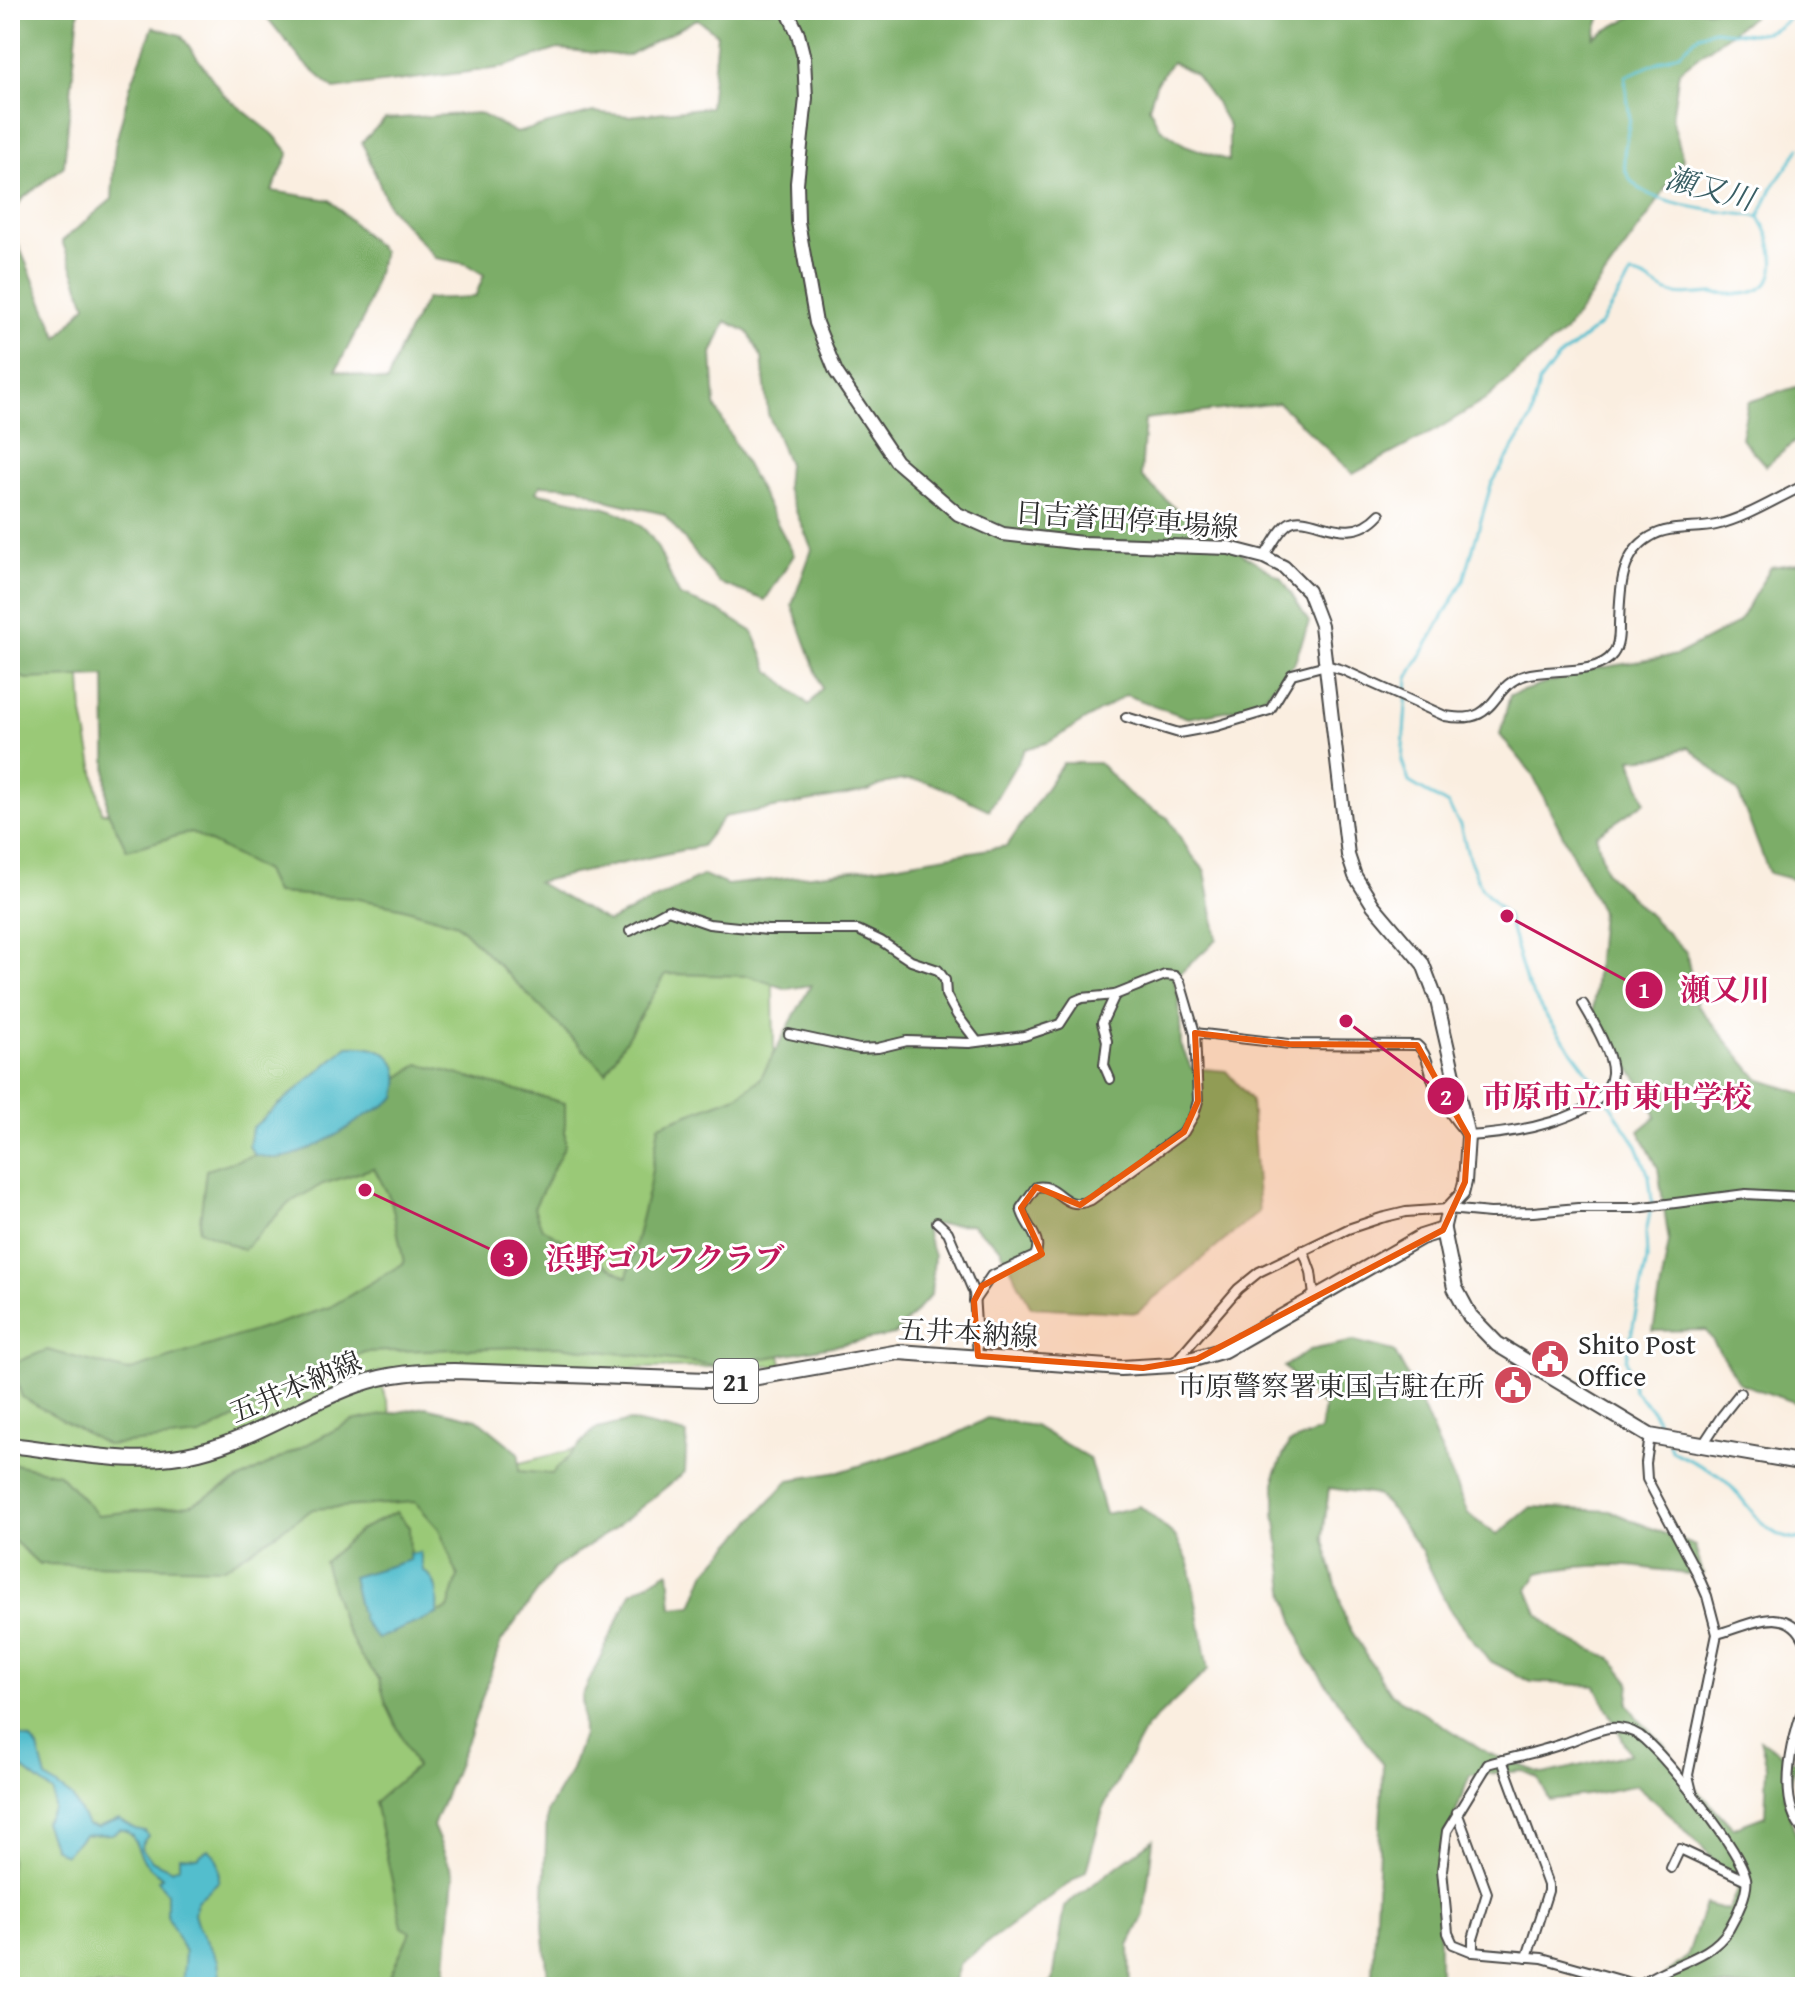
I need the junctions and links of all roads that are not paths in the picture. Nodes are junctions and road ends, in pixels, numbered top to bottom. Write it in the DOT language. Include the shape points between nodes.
graph roads {
  1 [pos="787,10"];
  2 [pos="1805,485"];
  3 [pos="1380,514"];
  4 [pos="1264,557"];
  5 [pos="1326,665"];
  6 [pos="1126,717"];
  7 [pos="630,931"];
  8 [pos="1115,995"];
  9 [pos="1583,1004"];
  10 [pos="1195,1033"];
  11 [pos="789,1034"];
  12 [pos="976,1040"];
  13 [pos="1110,1079"];
  14 [pos="1468,1136"];
  15 [pos="1805,1197"];
  16 [pos="1448,1209"];
  17 [pos="937,1222"];
  18 [pos="1443,1230"];
  19 [pos="1303,1250"];
  20 [pos="1314,1296"];
  21 [pos="974,1301"];
  22 [pos="978,1356"];
  23 [pos="1173,1365"];
  24 [pos="1740,1393"];
  25 [pos="1650,1436"];
  26 [pos="10,1445"];
  27 [pos="1702,1447"];
  28 [pos="1805,1463"];
  29 [pos="1717,1634"];
  30 [pos="1805,1642"];
  31 [pos="1805,1703"];
  32 [pos="1502,1760"];
  33 [pos="1692,1793"];
  34 [pos="1457,1812"];
  35 [pos="1805,1833"];
  36 [pos="1671,1868"];
  37 [pos="1747,1880"];
  38 [pos="1473,1952"];
  39 [pos="1527,1957"];
  40 [pos="1638,1986"];
  1 -- 4 [label="main road, 日吉誉田停車場線" via="804,58 798,222 816,323 836,372 896,461 958,514 1003,534 1082,543 1229,548"];
  2 -- 5 [label="street" via="1715,526 1652,535 1634,549 1625,566 1613,655 1599,666 1522,676 1476,716 1445,716"];
  3 -- 4 [label="street" via="1367,525 1336,530 1292,521"];
  4 -- 5 [label="main road, 日吉誉田停車場線" via="1284,567 1308,591 1321,625"];
  5 -- 6 [label="street" via="1292,674 1270,710 1217,726 1179,733"];
  5 -- 14 [label="main road, 日吉誉田停車場線" via="1348,855 1368,898 1423,964 1437,1001"];
  7 -- 12 [label="street" via="668,910 709,924 858,930 911,961 938,970 946,995"];
  8 -- 10 [label="street" via="1175,976"];
  8 -- 12 [label="street" via="1075,1001 1060,1024 1046,1030"];
  8 -- 13 [label="street" via="1102,1023"];
  9 -- 14 [label="street" via="1611,1062 1612,1076 1604,1093 1588,1106 1530,1128"];
  10 -- 14 [label="street" via="1289,1044 1417,1045 1435,1088"];
  10 -- 21 [label="street" via="1198,1101 1184,1132 1080,1205 1048,1187 1036,1187 1021,1208 1038,1251 991,1276"];
  11 -- 12 [label="street" via="859,1049 907,1041"];
  14 -- 16 [label="main road, 日吉誉田停車場線" via="1462,1194"];
  15 -- 16 [label="street" via="1746,1194 1636,1208 1533,1212"];
  16 -- 18 [label="main road, 日吉誉田停車場線"];
  16 -- 19 [label="street" via="1381,1218"];
  17 -- 21 [label="street" via="948,1232"];
  18 -- 20 [label="main road, 五井本納線 / 21"];
  18 -- 25 [label="main road" via="1455,1288 1482,1330 1534,1368"];
  19 -- 20 [label="street"];
  19 -- 23 [label="street" via="1238,1289"];
  20 -- 23 [label="main road, 五井本納線 / 21" via="1224,1350"];
  21 -- 22 [label="street"];
  22 -- 23 [label="main road, 五井本納線 / 21" via="1121,1368"];
  22 -- 26 [label="main road, 五井本納線 / 21" via="899,1352 735,1381 409,1372 359,1384 243,1437 177,1457 118,1458"];
  24 -- 27 [label="street"];
  25 -- 27 [label="main road"];
  25 -- 29 [label="street" via="1647,1479 1696,1571"];
  27 -- 28 [label="main road"];
  29 -- 30 [label="street" via="1755,1621 1784,1620"];
  29 -- 33 [label="street" via="1688,1775"];
  31 -- 35 [label="street" via="1792,1740 1788,1796"];
  32 -- 33 [label="street" via="1621,1728 1645,1740"];
  32 -- 34 [label="street" via="1488,1764"];
  32 -- 39 [label="street" via="1548,1885"];
  33 -- 37 [label="street"];
  34 -- 38 [label="street" via="1487,1893"];
  34 -- 38 [label="street" via="1447,1831 1442,1870 1448,1933 1453,1944"];
  36 -- 37 [label="street" via="1680,1849"];
  37 -- 40 [label="street" via="1730,1929 1720,1941"];
  38 -- 39 [label="street"];
  39 -- 40 [label="street"];
}
